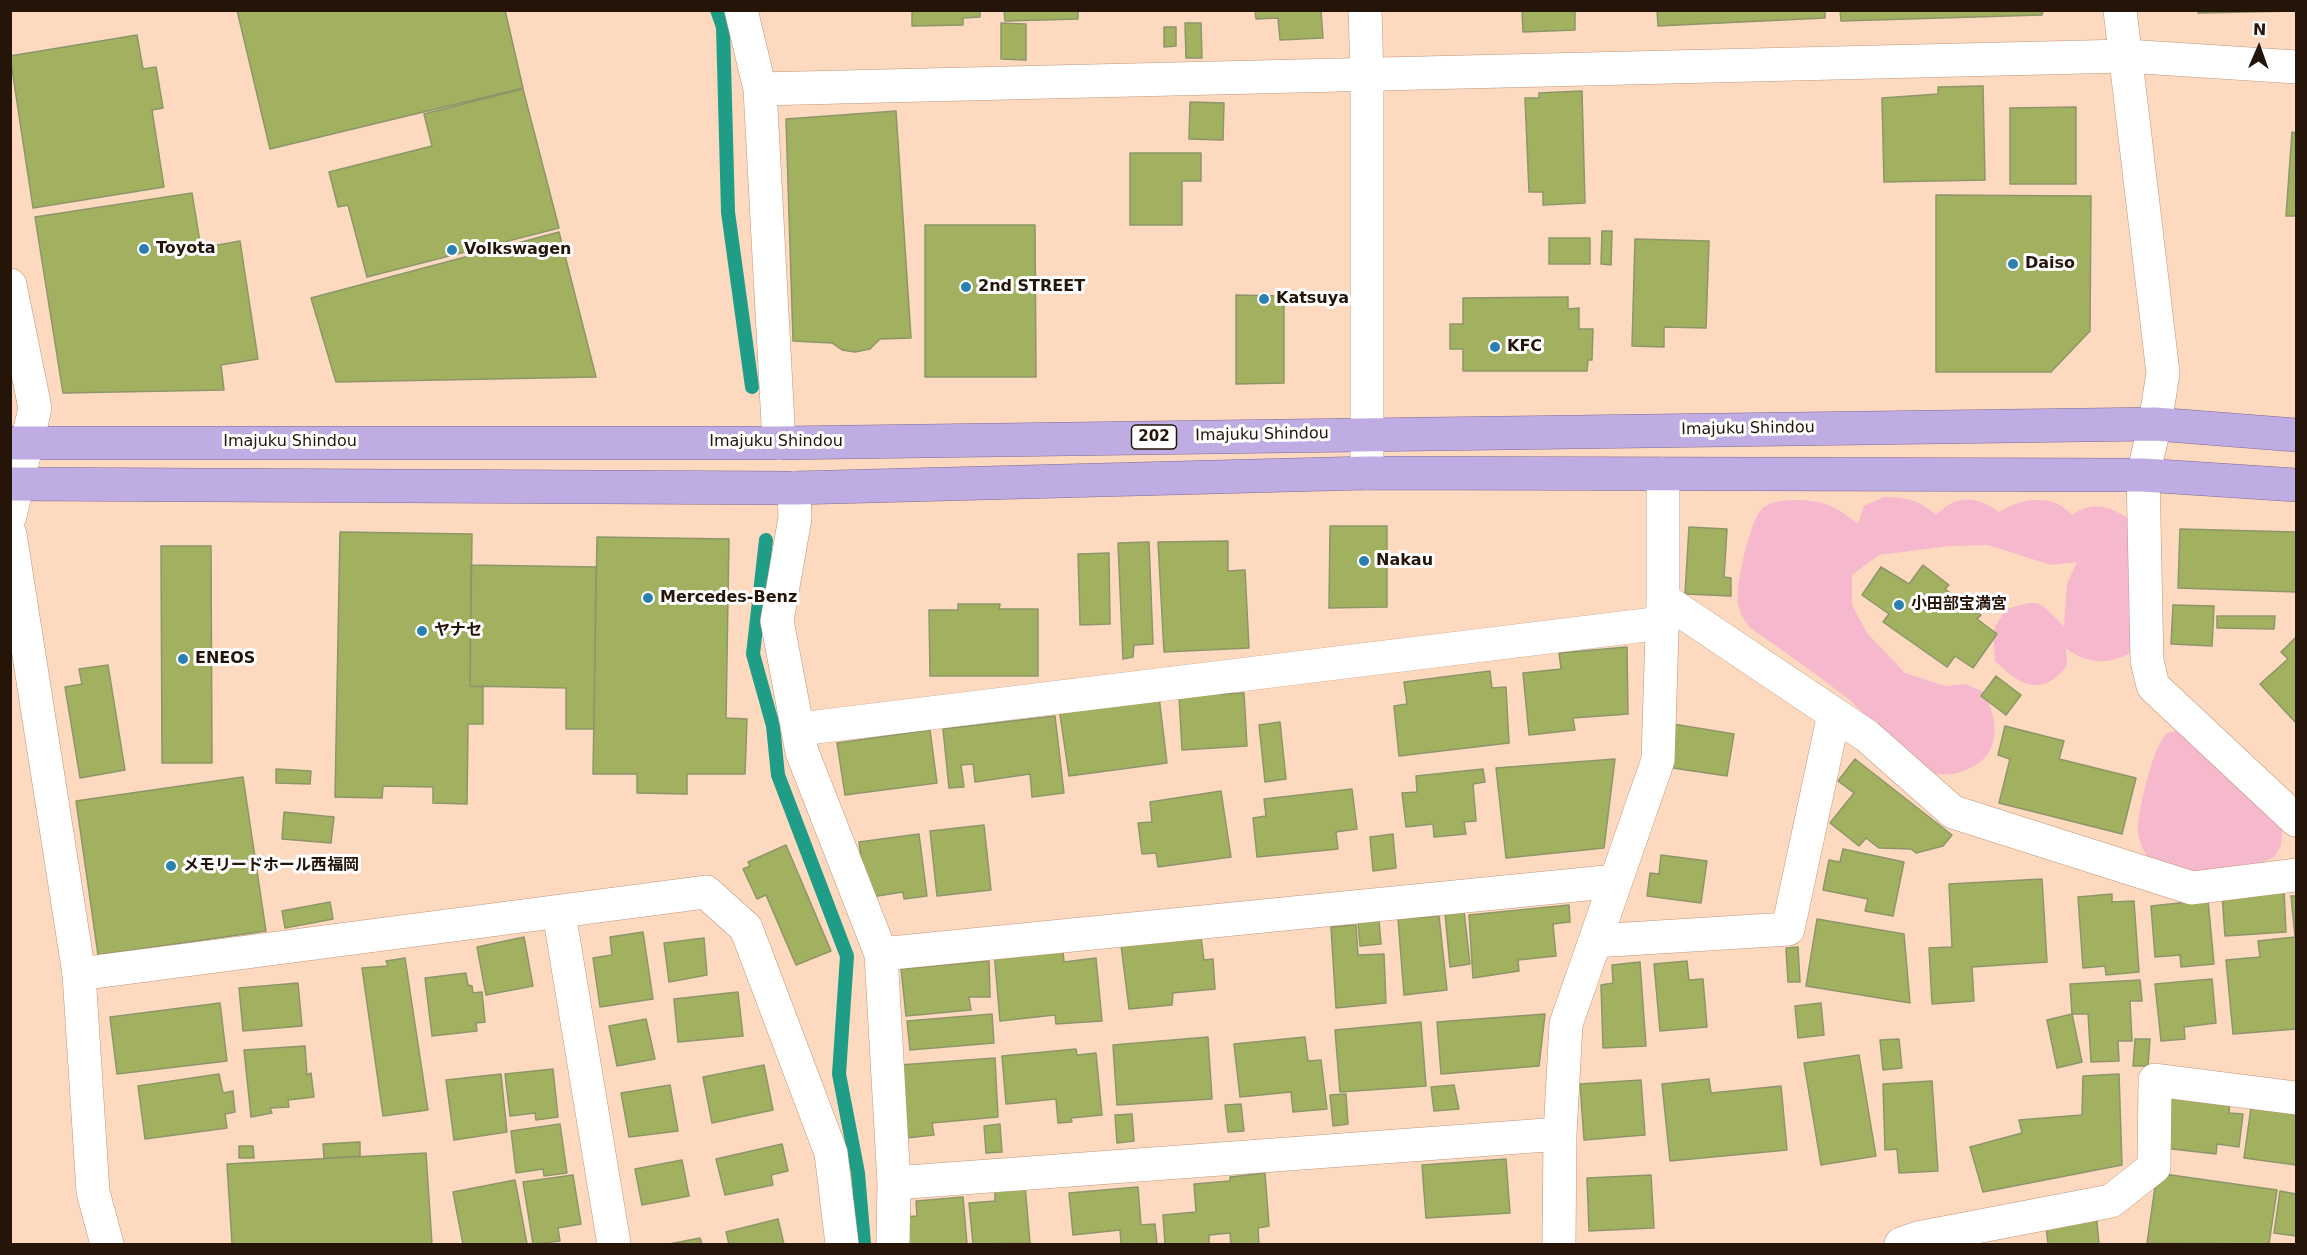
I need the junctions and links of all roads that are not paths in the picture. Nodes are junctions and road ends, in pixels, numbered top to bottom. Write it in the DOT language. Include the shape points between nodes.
graph roads {
  1 [pos="741,10"];
  2 [pos="1365,10"];
  3 [pos="2120,10"];
  4 [pos="2126,56"];
  5 [pos="2296,67"];
  6 [pos="1367,75"];
  7 [pos="760,89"];
  8 [pos="10,285"];
  9 [pos="2155,424"];
  10 [pos="1367,433"];
  11 [pos="2296,435"];
  12 [pos="19,442"];
  13 [pos="779,443"];
  14 [pos="1367,473"];
  15 [pos="1662,474"];
  16 [pos="2143,475"];
  17 [pos="14,484"];
  18 [pos="2296,485"];
  19 [pos="794,489"];
  20 [pos="10,516"];
  21 [pos="10,534"];
  22 [pos="1662,611"];
  23 [pos="1834,714"];
  24 [pos="800,729"];
  25 [pos="2296,820"];
  26 [pos="2296,875"];
  27 [pos="1616,880"];
  28 [pos="559,913"];
  29 [pos="1595,941"];
  30 [pos="881,954"];
  31 [pos="79,974"];
  32 [pos="2296,1098"];
  33 [pos="1560,1134"];
  34 [pos="894,1184"];
  35 [pos="107,1245"];
  36 [pos="614,1245"];
  37 [pos="843,1245"];
  38 [pos="893,1245"];
  39 [pos="1559,1245"];
  40 [pos="1901,1245"];
  1 -- 7 [label="street"];
  2 -- 6 [label="street"];
  3 -- 4 [label="street"];
  4 -- 5 [label="street"];
  4 -- 6 [label="street"];
  4 -- 9 [label="street" via="2163,373"];
  6 -- 7 [label="street"];
  6 -- 10 [label="street"];
  7 -- 13 [label="street"];
  8 -- 12 [label="street" via="35,408"];
  9 -- 10 [label="highway, Imajuku Shindou / 202"];
  9 -- 11 [label="highway, Imajuku Shindou / 202"];
  9 -- 16 [label="street"];
  10 -- 13 [label="highway, Imajuku Shindou / 202"];
  10 -- 14 [label="street"];
  12 -- 13 [label="highway, Imajuku Shindou / 202"];
  12 -- 17 [label="street"];
  14 -- 15 [label="highway"];
  14 -- 19 [label="highway"];
  15 -- 16 [label="highway"];
  15 -- 22 [label="street"];
  16 -- 18 [label="highway"];
  16 -- 25 [label="street" via="2147,661 2153,686"];
  17 -- 19 [label="highway"];
  17 -- 20 [label="street"];
  19 -- 24 [label="street" via="795,518 777,621"];
  21 -- 31 [label="street"];
  22 -- 23 [label="street"];
  22 -- 24 [label="street"];
  22 -- 27 [label="street" via="1658,760"];
  23 -- 26 [label="street" via="1867,736 1953,812 2192,888"];
  23 -- 29 [label="street" via="1788,929"];
  24 -- 30 [label="street" via="802,753"];
  27 -- 29 [label="street"];
  27 -- 30 [label="street"];
  28 -- 31 [label="street"];
  28 -- 36 [label="street"];
  28 -- 37 [label="street" via="706,892 746,928 831,1153"];
  29 -- 33 [label="street" via="1566,1024"];
  30 -- 34 [label="street"];
  31 -- 35 [label="street" via="93,1192"];
  32 -- 40 [label="street" via="2155,1080 2154,1167 2111,1201 1918,1238"];
  33 -- 34 [label="street"];
  33 -- 39 [label="street"];
  34 -- 38 [label="street"];
}
